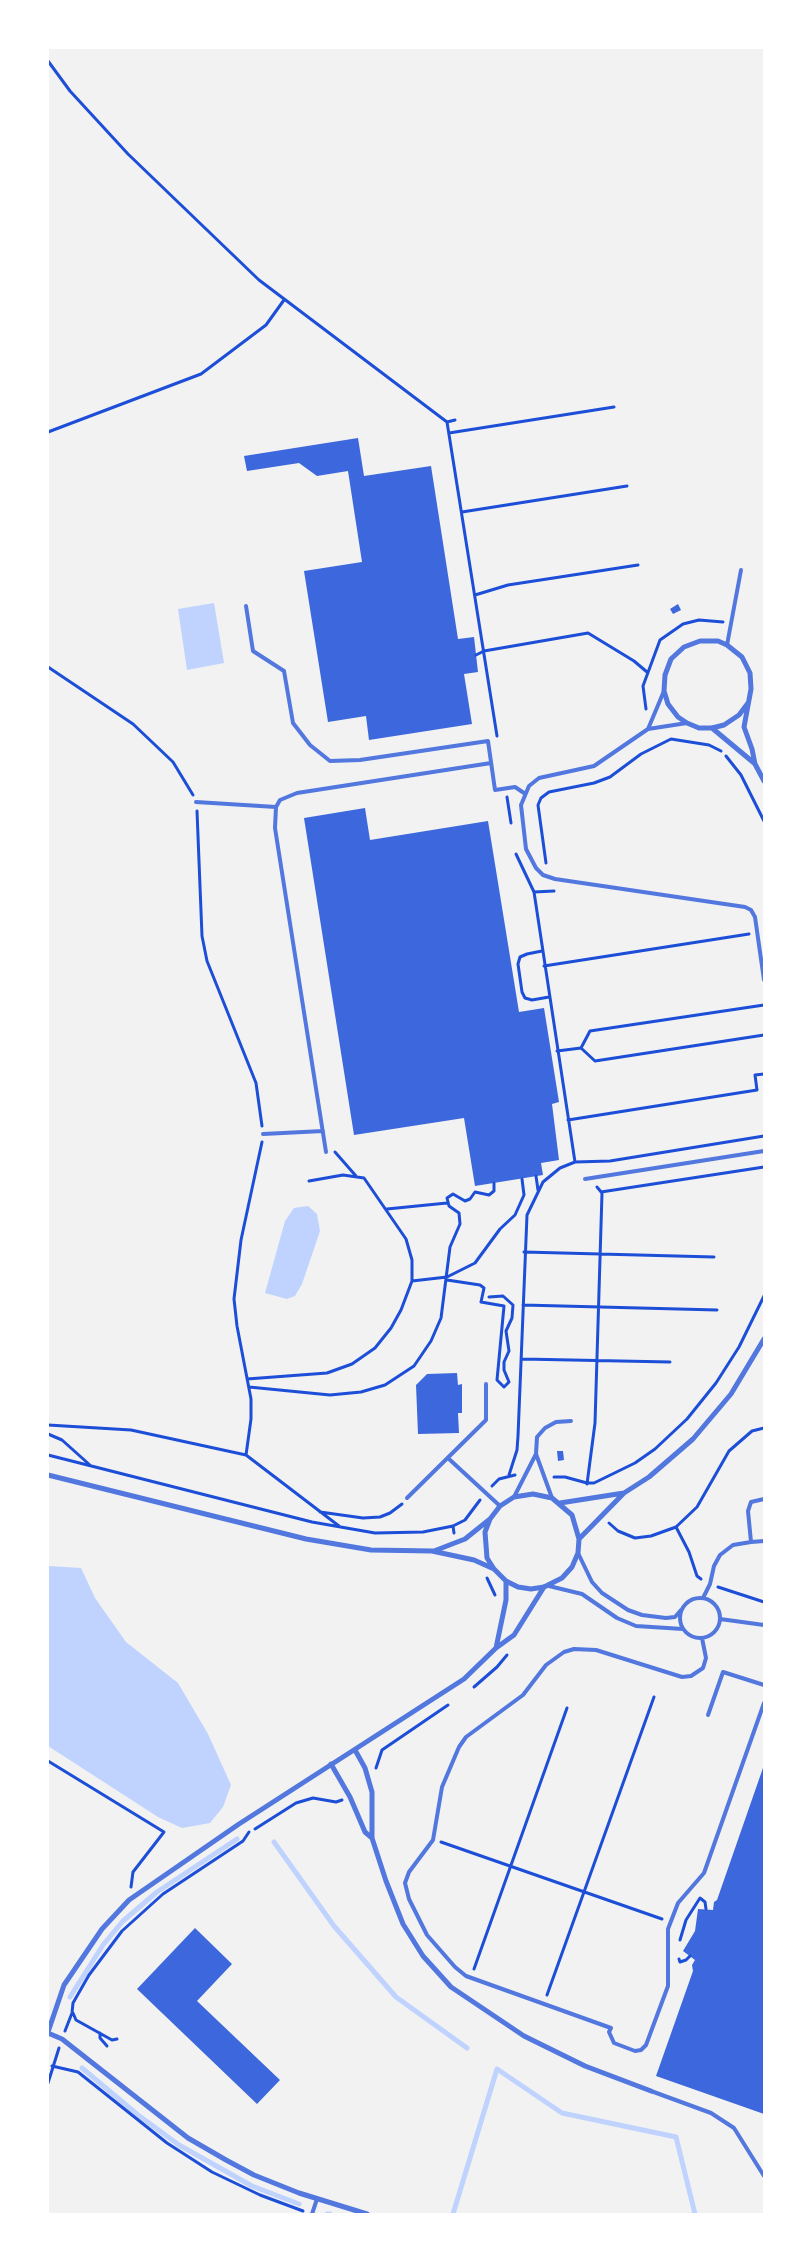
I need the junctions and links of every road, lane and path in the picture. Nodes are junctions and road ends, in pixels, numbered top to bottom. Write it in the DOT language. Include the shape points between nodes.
graph roads {
  1 [pos="48,61"];
  2 [pos="284,300"];
  3 [pos="614,407"];
  4 [pos="455,420"];
  5 [pos="447,422"];
  6 [pos="48,432"];
  7 [pos="449,433"];
  8 [pos="626,486"];
  9 [pos="462,512"];
  10 [pos="638,564"];
  11 [pos="741,570"];
  12 [pos="475,595"];
  13 [pos="246,606"];
  14 [pos="727,645"];
  15 [pos="484,651"];
  16 [pos="476,655"];
  17 [pos="48,667"];
  18 [pos="647,672"];
  19 [pos="664,691"];
  20 [pos="748,702"];
  21 [pos="687,723"];
  22 [pos="712,728"];
  23 [pos="648,729"];
  24 [pos="498,742"];
  25 [pos="491,763"];
  26 [pos="755,764"];
  27 [pos="764,781"];
  28 [pos="505,788"];
  29 [pos="524,793"];
  30 [pos="196,802"];
  31 [pos="276,807"];
  32 [pos="764,821"];
  33 [pos="512,828"];
  34 [pos="515,848"];
  35 [pos="547,876"];
  36 [pos="546,890"];
  37 [pos="757,933"];
  38 [pos="542,951"];
  39 [pos="544,966"];
  40 [pos="764,980"];
  41 [pos="549,997"];
  42 [pos="764,1005"];
  43 [pos="764,1035"];
  44 [pos="581,1048"];
  45 [pos="558,1051"];
  46 [pos="764,1074"];
  47 [pos="568,1120"];
  48 [pos="323,1130"];
  49 [pos="263,1134"];
  50 [pos="764,1136"];
  51 [pos="764,1151"];
  52 [pos="326,1152"];
  53 [pos="575,1162"];
  54 [pos="582,1164"];
  55 [pos="764,1167"];
  56 [pos="356,1176"];
  57 [pos="536,1176"];
  58 [pos="591,1178"];
  59 [pos="522,1179"];
  60 [pos="585,1179"];
  61 [pos="309,1181"];
  62 [pos="494,1183"];
  63 [pos="538,1191"];
  64 [pos="600,1192"];
  65 [pos="448,1203"];
  66 [pos="386,1209"];
  67 [pos="524,1252"];
  68 [pos="600,1254"];
  69 [pos="714,1257"];
  70 [pos="447,1278"];
  71 [pos="412,1281"];
  72 [pos="489,1296"];
  73 [pos="764,1296"];
  74 [pos="523,1305"];
  75 [pos="598,1307"];
  76 [pos="717,1310"];
  77 [pos="764,1339"];
  78 [pos="522,1359"];
  79 [pos="596,1360"];
  80 [pos="670,1362"];
  81 [pos="247,1379"];
  82 [pos="486,1384"];
  83 [pos="248,1387"];
  84 [pos="570,1421"];
  85 [pos="48,1425"];
  86 [pos="764,1428"];
  87 [pos="48,1434"];
  88 [pos="536,1454"];
  89 [pos="246,1455"];
  90 [pos="48,1456"];
  91 [pos="449,1458"];
  92 [pos="91,1466"];
  93 [pos="48,1475"];
  94 [pos="587,1483"];
  95 [pos="624,1493"];
  96 [pos="485,1494"];
  97 [pos="514,1497"];
  98 [pos="407,1498"];
  99 [pos="552,1498"];
  100 [pos="591,1499"];
  101 [pos="764,1499"];
  102 [pos="560,1503"];
  103 [pos="500,1506"];
  104 [pos="320,1512"];
  105 [pos="600,1516"];
  106 [pos="490,1519"];
  107 [pos="453,1526"];
  108 [pos="676,1526"];
  109 [pos="341,1528"];
  110 [pos="579,1539"];
  111 [pos="764,1541"];
  112 [pos="456,1542"];
  113 [pos="751,1542"];
  114 [pos="432,1551"];
  115 [pos="578,1553"];
  116 [pos="494,1569"];
  117 [pos="484,1572"];
  118 [pos="506,1581"];
  119 [pos="710,1584"];
  120 [pos="547,1587"];
  121 [pos="703,1598"];
  122 [pos="764,1602"];
  123 [pos="681,1610"];
  124 [pos="504,1611"];
  125 [pos="720,1619"];
  126 [pos="764,1625"];
  127 [pos="683,1629"];
  128 [pos="702,1638"];
  129 [pos="496,1648"];
  130 [pos="509,1652"];
  131 [pos="763,1685"];
  132 [pos="471,1689"];
  133 [pos="654,1697"];
  134 [pos="455,1700"];
  135 [pos="764,1703"];
  136 [pos="568,1708"];
  137 [pos="708,1715"];
  138 [pos="758,1723"];
  139 [pos="764,1725"];
  140 [pos="355,1750"];
  141 [pos="48,1761"];
  142 [pos="331,1764"];
  143 [pos="377,1776"];
  144 [pos="350,1797"];
  145 [pos="372,1838"];
  146 [pos="433,1840"];
  147 [pos="511,1866"];
  148 [pos="585,1892"];
  149 [pos="129,1900"];
  150 [pos="706,1910"];
  151 [pos="670,1922"];
  152 [pos="684,1926"];
  153 [pos="679,1949"];
  154 [pos="679,1955"];
  155 [pos="690,1956"];
  156 [pos="471,1977"];
  157 [pos="544,2004"];
  158 [pos="72,2012"];
  159 [pos="48,2032"];
  160 [pos="100,2033"];
  161 [pos="62,2039"];
  162 [pos="117,2039"];
  163 [pos="107,2046"];
  164 [pos="48,2083"];
  165 [pos="651,2091"];
  166 [pos="764,2176"];
  167 [pos="317,2198"];
  168 [pos="312,2214"];
  169 [pos="367,2214"];
  1 -- 2 [label="path" via="70,91 128,154 192,218"];
  2 -- 5 [label="path"];
  2 -- 6 [label="path" via="266,325 201,374"];
  3 -- 7 [label="path"];
  4 -- 5 [label="path"];
  5 -- 7 [label="path"];
  7 -- 9 [label="path"];
  8 -- 9 [label="path"];
  9 -- 12 [label="path"];
  10 -- 12 [label="path" via="508,585"];
  11 -- 14 [label="lane"];
  12 -- 15 [label="path"];
  13 -- 25 [label="lane" via="253,651 284,671 294,723 310,745 330,761 360,760 488,741"];
  14 -- 19 [label="street" via="718,641 700,641 684,647 671,659"];
  14 -- 20 [label="street" via="742,657 750,673"];
  15 -- 16 [label="path"];
  15 -- 18 [label="path" via="588,633"];
  15 -- 24 [label="path"];
  17 -- 30 [label="path" via="133,724 159,747 185,778"];
  19 -- 21 [label="street" via="668,704"];
  19 -- 23 [label="lane"];
  20 -- 22 [label="street" via="739,715 724,725"];
  20 -- 26 [label="street" via="744,727"];
  21 -- 22 [label="street" via="699,728"];
  21 -- 23 [label="lane"];
  22 -- 26 [label="street"];
  23 -- 29 [label="lane" via="602,762 539,778"];
  25 -- 28 [label="lane" via="496,790"];
  25 -- 31 [label="lane" via="297,793 280,800"];
  26 -- 27 [label="street"];
  28 -- 29 [label="lane" via="515,787"];
  28 -- 33 [label="path"];
  29 -- 35 [label="lane" via="521,804 526,849 536,868"];
  30 -- 31 [label="lane"];
  30 -- 49 [label="path" via="202,936 207,962 256,1083"];
  31 -- 48 [label="lane" via="274,828"];
  32 -- 35 [label="path" via="741,776 722,752 709,745 671,739 641,754 610,776 594,783 549,792 541,798 538,805"];
  34 -- 38 [label="path" via="516,857 534,892"];
  35 -- 36 [label="path"];
  35 -- 37 [label="lane" via="745,907 754,914"];
  37 -- 39 [label="path"];
  37 -- 40 [label="lane"];
  38 -- 39 [label="path"];
  38 -- 41 [label="path" via="520,957 522,992 525,998 532,1000"];
  39 -- 41 [label="path"];
  41 -- 45 [label="path"];
  42 -- 44 [label="path" via="590,1031"];
  43 -- 44 [label="path" via="595,1061"];
  44 -- 45 [label="path"];
  45 -- 47 [label="path"];
  46 -- 47 [label="path" via="755,1075 757,1090"];
  47 -- 53 [label="path"];
  48 -- 49 [label="lane"];
  48 -- 52 [label="lane"];
  49 -- 81 [label="path" via="241,1240 234,1299"];
  50 -- 54 [label="path"];
  51 -- 58 [label="lane"];
  52 -- 56 [label="path" via="334,1151"];
  53 -- 54 [label="path"];
  53 -- 63 [label="path" via="551,1174"];
  54 -- 58 [label="path"];
  55 -- 64 [label="path"];
  56 -- 61 [label="path"];
  56 -- 66 [label="path" via="364,1178"];
  57 -- 63 [label="path"];
  58 -- 60 [label="lane"];
  58 -- 64 [label="path"];
  59 -- 70 [label="path" via="524,1195 515,1215 500,1229 475,1263"];
  62 -- 65 [label="path" via="494,1191 489,1195 475,1192 465,1201 453,1194 447,1198"];
  63 -- 67 [label="path" via="527,1216"];
  64 -- 68 [label="path"];
  65 -- 66 [label="path"];
  65 -- 70 [label="path" via="461,1220 450,1247"];
  66 -- 71 [label="path" via="410,1250"];
  67 -- 68 [label="path"];
  67 -- 74 [label="path"];
  68 -- 69 [label="path"];
  68 -- 75 [label="path"];
  70 -- 71 [label="path"];
  70 -- 72 [label="path" via="480,1285 484,1288 481,1302 504,1306 497,1380 504,1387 509,1382 504,1362 509,1351 506,1331 513,1305 503,1296"];
  70 -- 83 [label="path" via="441,1318 431,1341 414,1366 399,1377 372,1390 346,1394"];
  71 -- 81 [label="path" via="391,1328 374,1348 352,1364 327,1373"];
  73 -- 94 [label="path" via="739,1347 687,1419 635,1463 607,1478"];
  74 -- 75 [label="path"];
  74 -- 78 [label="path"];
  75 -- 76 [label="path"];
  75 -- 79 [label="path"];
  77 -- 95 [label="street" via="731,1394 693,1439 649,1477"];
  78 -- 79 [label="path"];
  78 -- 96 [label="path" via="517,1450 509,1475 499,1479"];
  79 -- 80 [label="path"];
  79 -- 94 [label="path" via="594,1434"];
  81 -- 83 [label="path"];
  82 -- 91 [label="lane" via="486,1420"];
  83 -- 89 [label="path" via="251,1420"];
  84 -- 88 [label="lane" via="556,1422 545,1428 537,1437"];
  85 -- 89 [label="path" via="131,1430"];
  86 -- 108 [label="path" via="752,1431 729,1451 697,1507"];
  87 -- 92 [label="path" via="62,1440"];
  88 -- 97 [label="lane"];
  88 -- 99 [label="lane"];
  89 -- 104 [label="path"];
  90 -- 92 [label="path"];
  91 -- 96 [label="lane"];
  91 -- 98 [label="lane"];
  92 -- 109 [label="path"];
  93 -- 114 [label="street" via="314,1540 371,1550"];
  94 -- 100 [label="path"];
  95 -- 100 [label="street"];
  95 -- 105 [label="street"];
  96 -- 103 [label="lane"];
  96 -- 107 [label="path" via="465,1520"];
  97 -- 99 [label="street" via="534,1494"];
  97 -- 103 [label="street"];
  98 -- 104 [label="path" via="380,1517"];
  99 -- 102 [label="street"];
  100 -- 102 [label="street"];
  101 -- 113 [label="lane" via="751,1502 749,1506"];
  102 -- 110 [label="street" via="572,1515"];
  103 -- 106 [label="street"];
  104 -- 109 [label="path"];
  105 -- 108 [label="path" via="618,1532 635,1538 651,1536"];
  105 -- 110 [label="street"];
  106 -- 112 [label="street"];
  106 -- 116 [label="street" via="485,1545 487,1558"];
  107 -- 109 [label="path" via="401,1533"];
  107 -- 112 [label="path"];
  108 -- 119 [label="path" via="697,1576"];
  110 -- 115 [label="street"];
  111 -- 113 [label="lane"];
  112 -- 114 [label="street"];
  113 -- 119 [label="lane" via="733,1545 720,1555"];
  114 -- 116 [label="street" via="474,1560"];
  115 -- 120 [label="street" via="567,1572"];
  115 -- 123 [label="lane" via="592,1582 602,1593 628,1610 666,1618 675,1617"];
  116 -- 118 [label="street"];
  117 -- 124 [label="path" via="497,1599 497,1608"];
  118 -- 120 [label="street" via="524,1588"];
  118 -- 124 [label="street"];
  119 -- 121 [label="lane"];
  119 -- 122 [label="path"];
  120 -- 127 [label="lane" via="582,1594 617,1618 636,1626"];
  120 -- 129 [label="street" via="514,1635"];
  121 -- 123 [label="lane" via="690,1601"];
  121 -- 125 [label="lane" via="718,1609"];
  123 -- 127 [label="lane"];
  124 -- 129 [label="street"];
  125 -- 126 [label="lane"];
  125 -- 128 [label="lane" via="717,1629"];
  127 -- 128 [label="lane" via="688,1635"];
  128 -- 146 [label="lane" via="706,1658 703,1668 691,1676 682,1677 596,1650 574,1649 554,1658 523,1695 466,1737 459,1746 442,1787"];
  129 -- 140 [label="street" via="464,1678"];
  130 -- 132 [label="path"];
  131 -- 137 [label="lane" via="723,1672"];
  133 -- 148 [label="path"];
  134 -- 143 [label="path" via="382,1750 375,1770"];
  135 -- 138 [label="lane"];
  136 -- 147 [label="path"];
  138 -- 139 [label="lane"];
  138 -- 151 [label="lane" via="704,1873 678,1903"];
  140 -- 142 [label="street"];
  140 -- 145 [label="street" via="365,1768 372,1792"];
  141 -- 149 [label="path" via="164,1832 133,1872"];
  142 -- 144 [label="street"];
  142 -- 149 [label="street"];
  144 -- 145 [label="street" via="365,1832"];
  144 -- 158 [label="path" via="336,1802 313,1798 296,1803 163,1894 138,1915 109,1947 73,2003"];
  145 -- 165 [label="street" via="403,1924 423,1956 451,1987 485,2012 546,2048"];
  146 -- 147 [label="path"];
  146 -- 156 [label="lane" via="406,1877 406,1889 427,1935 455,1967"];
  147 -- 148 [label="path"];
  147 -- 156 [label="path"];
  148 -- 151 [label="path"];
  148 -- 157 [label="path"];
  149 -- 159 [label="street" via="102,1929 64,1985"];
  150 -- 152 [label="path" via="705,1902 700,1898"];
  151 -- 152 [label="path"];
  151 -- 157 [label="lane" via="666,1947 668,1986 646,2045 641,2050 614,2043 611,2028"];
  152 -- 153 [label="path"];
  154 -- 155 [label="path" via="680,1962"];
  156 -- 157 [label="lane"];
  158 -- 160 [label="path" via="76,2020"];
  158 -- 161 [label="path"];
  159 -- 161 [label="street"];
  160 -- 162 [label="path" via="112,2040"];
  160 -- 163 [label="path"];
  161 -- 164 [label="path"];
  161 -- 167 [label="street" via="188,2138 254,2175"];
  165 -- 166 [label="lane" via="711,2113 734,2128"];
  167 -- 168 [label="lane"];
  167 -- 169 [label="street"];
}
